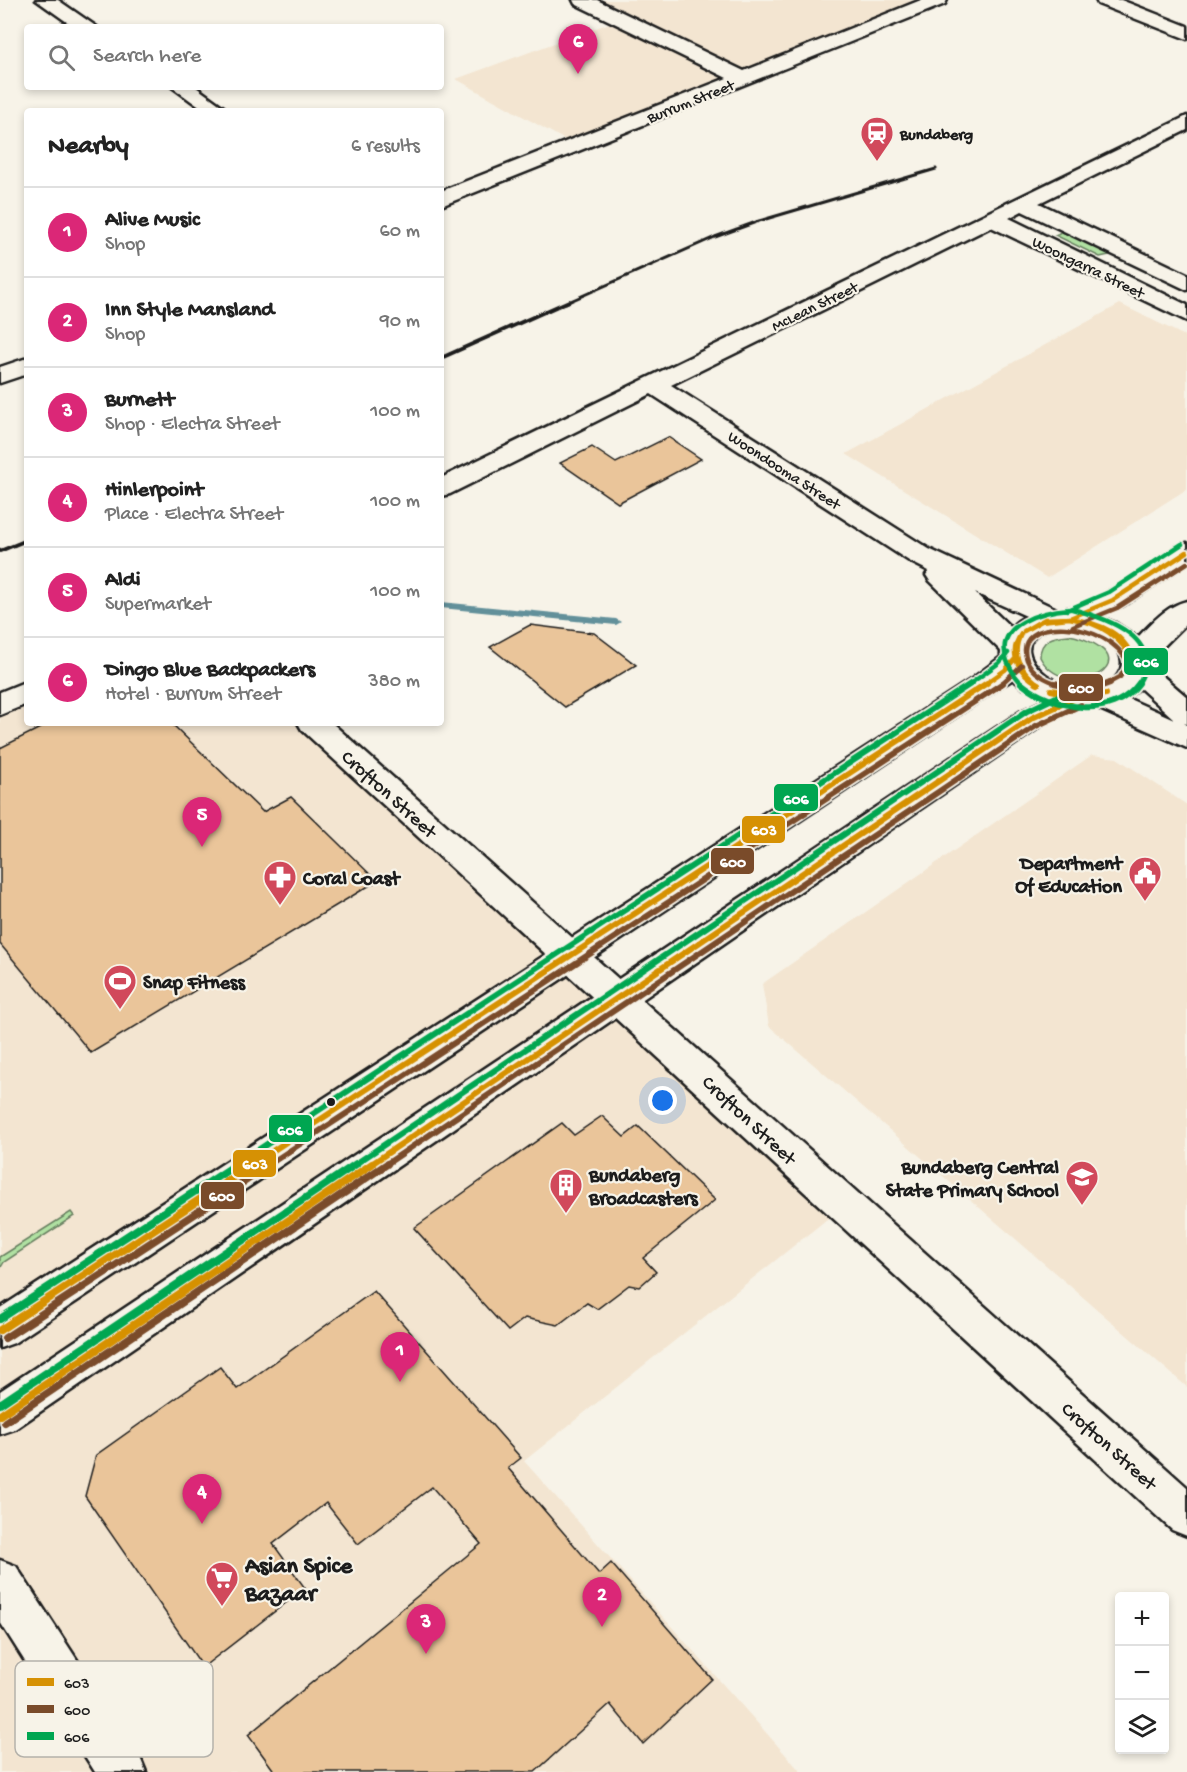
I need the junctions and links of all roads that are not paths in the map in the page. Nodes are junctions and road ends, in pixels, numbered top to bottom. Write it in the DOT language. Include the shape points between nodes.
graph roads {
  1 [pos="45,0"];
  2 [pos="582,0"];
  3 [pos="938,0"];
  4 [pos="1105,0"];
  5 [pos="82,24"];
  6 [pos="1187,33"];
  7 [pos="743,78"];
  8 [pos="187,90"];
  9 [pos="214,108"];
  10 [pos="1187,122"];
  11 [pos="444,198"];
  12 [pos="1022,203"];
  13 [pos="992,218"];
  14 [pos="1187,283"];
  15 [pos="1187,314"];
  16 [pos="24,366"];
  17 [pos="0,376"];
  18 [pos="652,384"];
  19 [pos="444,487"];
  20 [pos="1187,552"];
  21 [pos="919,555"];
  22 [pos="1187,610"];
  23 [pos="1061,618"];
  24 [pos="1014,653"];
  25 [pos="1135,662"];
  26 [pos="24,693"];
  27 [pos="1088,697"];
  28 [pos="0,705"];
  29 [pos="1187,714"];
  30 [pos="316,726"];
  31 [pos="1187,737"];
  32 [pos="571,956"];
  33 [pos="618,998"];
  34 [pos="0,1330"];
  35 [pos="0,1415"];
  36 [pos="1187,1515"];
  37 [pos="0,1582"];
  38 [pos="51,1661"];
  39 [pos="112,1757"];
  40 [pos="122,1772"];
  1 -- 5 [label="street"];
  2 -- 7 [label="street"];
  3 -- 7 [label="street, Burrum Street"];
  4 -- 6 [label="street"];
  7 -- 11 [label="street, Burrum Street"];
  8 -- 9 [label="street"];
  10 -- 12 [label="street, McLean Street"];
  12 -- 13 [label="street, McLean Street"];
  12 -- 14 [label="street, Woongarra Street"];
  13 -- 15 [label="street, Woongarra Street"];
  13 -- 18 [label="street, McLean Street"];
  16 -- 17 [label="street"];
  18 -- 19 [label="street, McLean Street"];
  18 -- 21 [label="street, Woondooma Street"];
  20 -- 23 [label="street" via="1113,600"];
  21 -- 23 [label="street, Woondooma Street"];
  21 -- 24 [label="street, Woondooma Street"];
  22 -- 25 [label="street" via="1165,626"];
  23 -- 24 [label="street" via="1026,628 1018,637"];
  23 -- 25 [label="street" via="1088,621 1112,631 1129,646"];
  24 -- 27 [label="street" via="1020,669 1037,684 1060,694"];
  24 -- 32 [label="street" via="1005,670 984,686"];
  25 -- 27 [label="street" via="1133,678 1125,687"];
  25 -- 29 [label="street"];
  26 -- 28 [label="street"];
  27 -- 31 [label="street"];
  27 -- 33 [label="street" via="1032,718"];
  30 -- 32 [label="street, Crofton Street"];
  32 -- 33 [label="street, Crofton Street"];
  32 -- 34 [label="street"];
  33 -- 35 [label="street"];
  33 -- 36 [label="street, Crofton Street"];
  37 -- 38 [label="street"];
  39 -- 40 [label="street"];
}
